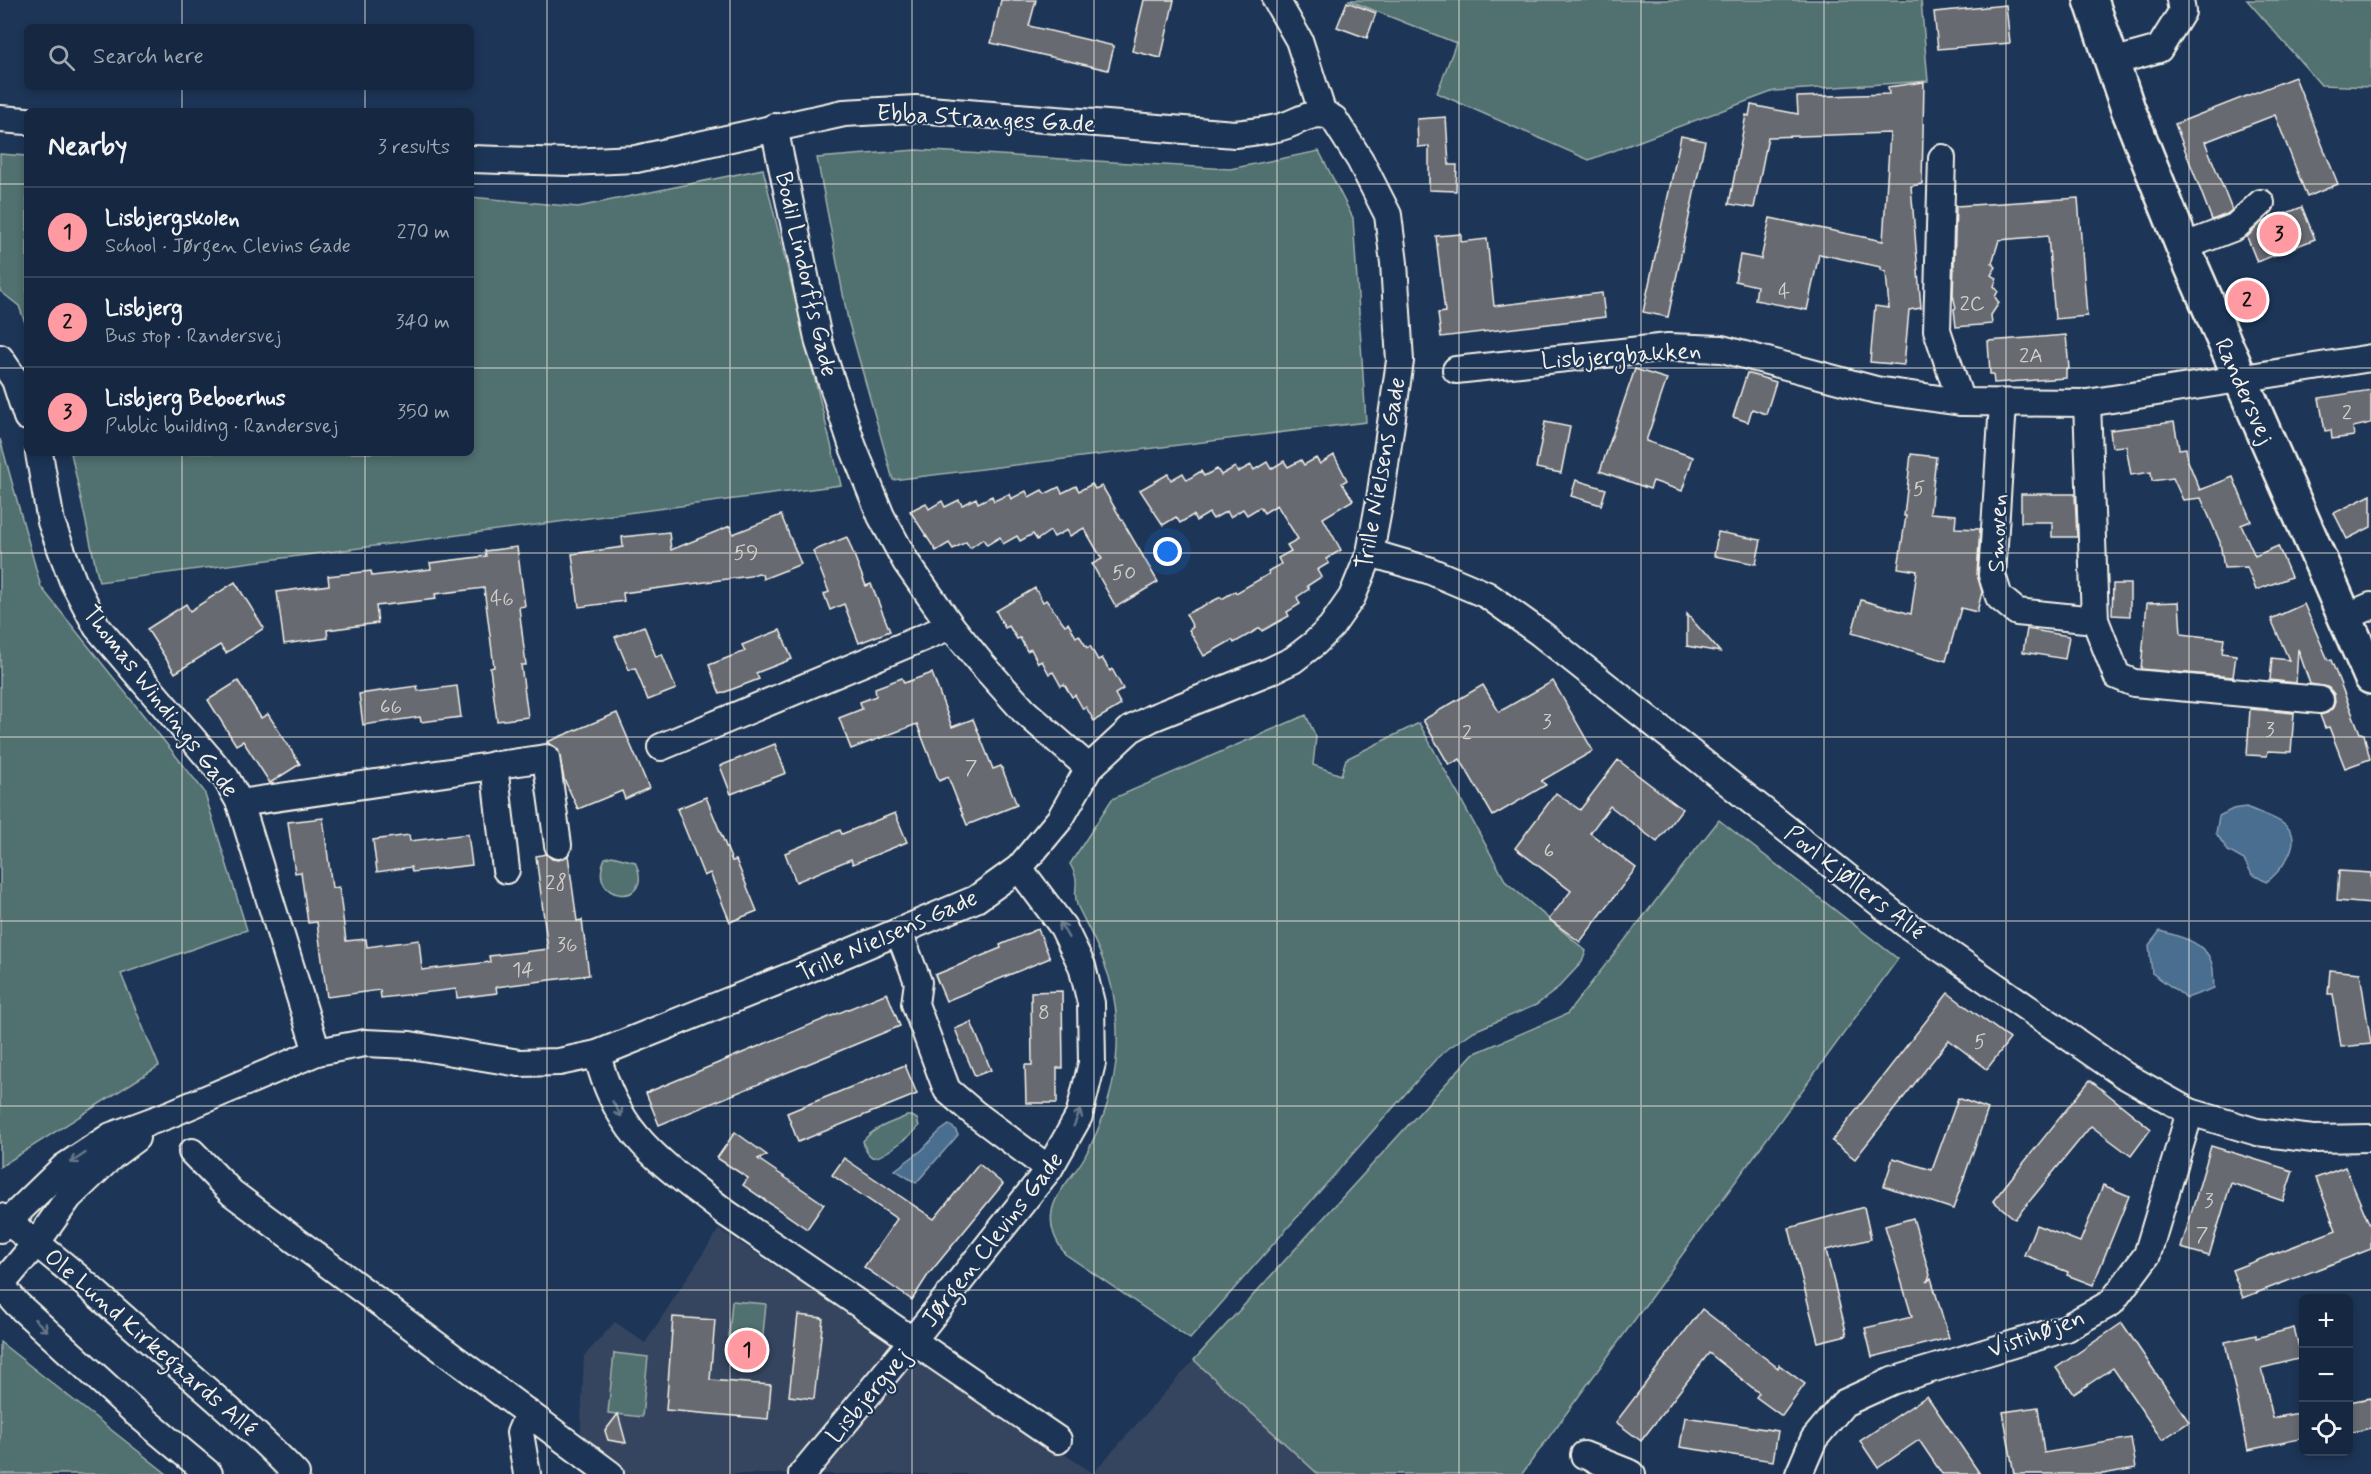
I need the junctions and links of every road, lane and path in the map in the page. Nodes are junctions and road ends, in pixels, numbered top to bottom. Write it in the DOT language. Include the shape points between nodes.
graph roads {
  1 [pos="1276,0"];
  2 [pos="2091,0"];
  3 [pos="2180,0"];
  4 [pos="2112,62"];
  5 [pos="1323,114"];
  6 [pos="0,119"];
  7 [pos="24,121"];
  8 [pos="774,127"];
  9 [pos="1942,158"];
  10 [pos="474,159"];
  11 [pos="2261,203"];
  12 [pos="2183,247"];
  13 [pos="0,358"];
  14 [pos="2371,358"];
  15 [pos="1456,370"];
  16 [pos="2240,378"];
  17 [pos="1961,402"];
  18 [pos="2087,403"];
  19 [pos="2004,404"];
  20 [pos="24,408"];
  21 [pos="40,456"];
  22 [pos="1370,554"];
  23 [pos="2358,612"];
  24 [pos="2095,620"];
  25 [pos="951,626"];
  26 [pos="2371,677"];
  27 [pos="2320,700"];
  28 [pos="661,747"];
  29 [pos="494,765"];
  30 [pos="1089,768"];
  31 [pos="240,803"];
  32 [pos="558,844"];
  33 [pos="1019,868"];
  34 [pos="506,870"];
  35 [pos="899,932"];
  36 [pos="317,1052"];
  37 [pos="597,1054"];
  38 [pos="2190,1112"];
  39 [pos="168,1115"];
  40 [pos="2371,1138"];
  41 [pos="192,1152"];
  42 [pos="1049,1169"];
  43 [pos="2,1223"];
  44 [pos="37,1242"];
  45 [pos="0,1285"];
  46 [pos="913,1340"];
  47 [pos="528,1414"];
  48 [pos="1058,1440"];
  49 [pos="1584,1455"];
  50 [pos="209,1474"];
  51 [pos="296,1474"];
  52 [pos="528,1474"];
  53 [pos="610,1474"];
  54 [pos="802,1474"];
  55 [pos="1632,1474"];
  56 [pos="1799,1474"];
  1 -- 5 [label="street, Trille Nielsens Gade" via="1299,40"];
  2 -- 4 [label="main road, Randersvej"];
  3 -- 4 [label="street" via="2182,12 2158,49"];
  4 -- 12 [label="main road, Randersvej"];
  5 -- 8 [label="street, Ebba Stranges Gade" via="1282,127 1235,134 916,109 844,113"];
  5 -- 22 [label="street, Trille Nielsens Gade" via="1334,119 1344,134 1388,215 1394,263 1400,361"];
  6 -- 7 [label="street"];
  8 -- 10 [label="street, Ebba Stranges Gade" via="636,159"];
  8 -- 25 [label="street, Bodil Lindorffs Gade" via="819,343 853,447 881,516 906,562"];
  9 -- 17 [label="street" via="1938,330"];
  11 -- 12 [label="street" via="2235,226"];
  12 -- 16 [label="main road, Randersvej"];
  13 -- 20 [label="street" via="15,380"];
  14 -- 16 [label="street, Lisbjergbakken"];
  15 -- 17 [label="street, Lisbjergbakken" via="1658,347 1722,349 1876,390"];
  16 -- 18 [label="street, Lisbjergbakken"];
  16 -- 23 [label="main road, Randersvej"];
  17 -- 19 [label="street, Lisbjergbakken"];
  18 -- 19 [label="street, Lisbjergbakken"];
  18 -- 24 [label="street"];
  19 -- 24 [label="street, Smoven" via="1992,575 1999,597 2017,612"];
  21 -- 31 [label="street, Thomas Windings Gade" via="51,522 93,620 226,778"];
  22 -- 30 [label="street, Trille Nielsens Gade" via="1352,597 1331,627 1293,660 1131,729"];
  22 -- 38 [label="street, Povl Kjøllers Allé" via="1428,570 1487,595 1906,924 2124,1075"];
  23 -- 26 [label="main road, Randersvej"];
  24 -- 27 [label="street" via="2117,676 2134,683"];
  25 -- 28 [label="street"];
  25 -- 30 [label="street, Bodil Lindorffs Gade" via="1024,711"];
  29 -- 31 [label="street"];
  29 -- 32 [label="street" via="546,758"];
  29 -- 34 [label="street"];
  30 -- 33 [label="street, Trille Nielsens Gade" via="1060,819"];
  31 -- 36 [label="street, Thomas Windings Gade"];
  33 -- 35 [label="street, Trille Nielsens Gade" via="976,899"];
  42 -- 33 [label="street, Jørgen Clevins Gade, one-way" via="1079,1116 1092,1063 1091,1003 1082,966 1063,927"];
  35 -- 37 [label="street, Trille Nielsens Gade"];
  35 -- 42 [label="street" via="918,982 915,1004 947,1090"];
  36 -- 37 [label="street, Trille Nielsens Gade" via="365,1043 410,1045 519,1063 559,1062"];
  36 -- 39 [label="street, Trille Nielsens Gade"];
  37 -- 46 [label="street, Jørgen Clevins Gade, one-way" via="606,1088 626,1124 648,1150 726,1213"];
  38 -- 40 [label="street, Povl Kjøllers Allé" via="2257,1132 2313,1139"];
  38 -- 56 [label="street, Vistihøjen" via="2147,1255 2112,1303 2066,1328 1892,1381 1844,1403 1814,1439"];
  39 -- 43 [label="street, Trille Nielsens Gade, one-way" via="111,1136 64,1167"];
  39 -- 44 [label="street, Trille Nielsens Gade" via="112,1156 69,1197"];
  41 -- 47 [label="street" via="232,1193"];
  42 -- 46 [label="street, Jørgen Clevins Gade"];
  43 -- 44 [label="street, Ole Lund Kirkegaards Allé"];
  44 -- 45 [label="street, Trille Nielsens Gade"];
  44 -- 51 [label="street, Ole Lund Kirkegaards Allé"];
  45 -- 50 [label="street, one-way" via="136,1413"];
  46 -- 48 [label="street, Lisbjergvej"];
  46 -- 54 [label="street, Lisbjergvej"];
  47 -- 52 [label="street" via="520,1433"];
  47 -- 53 [label="street"];
  49 -- 55 [label="street"];
}
